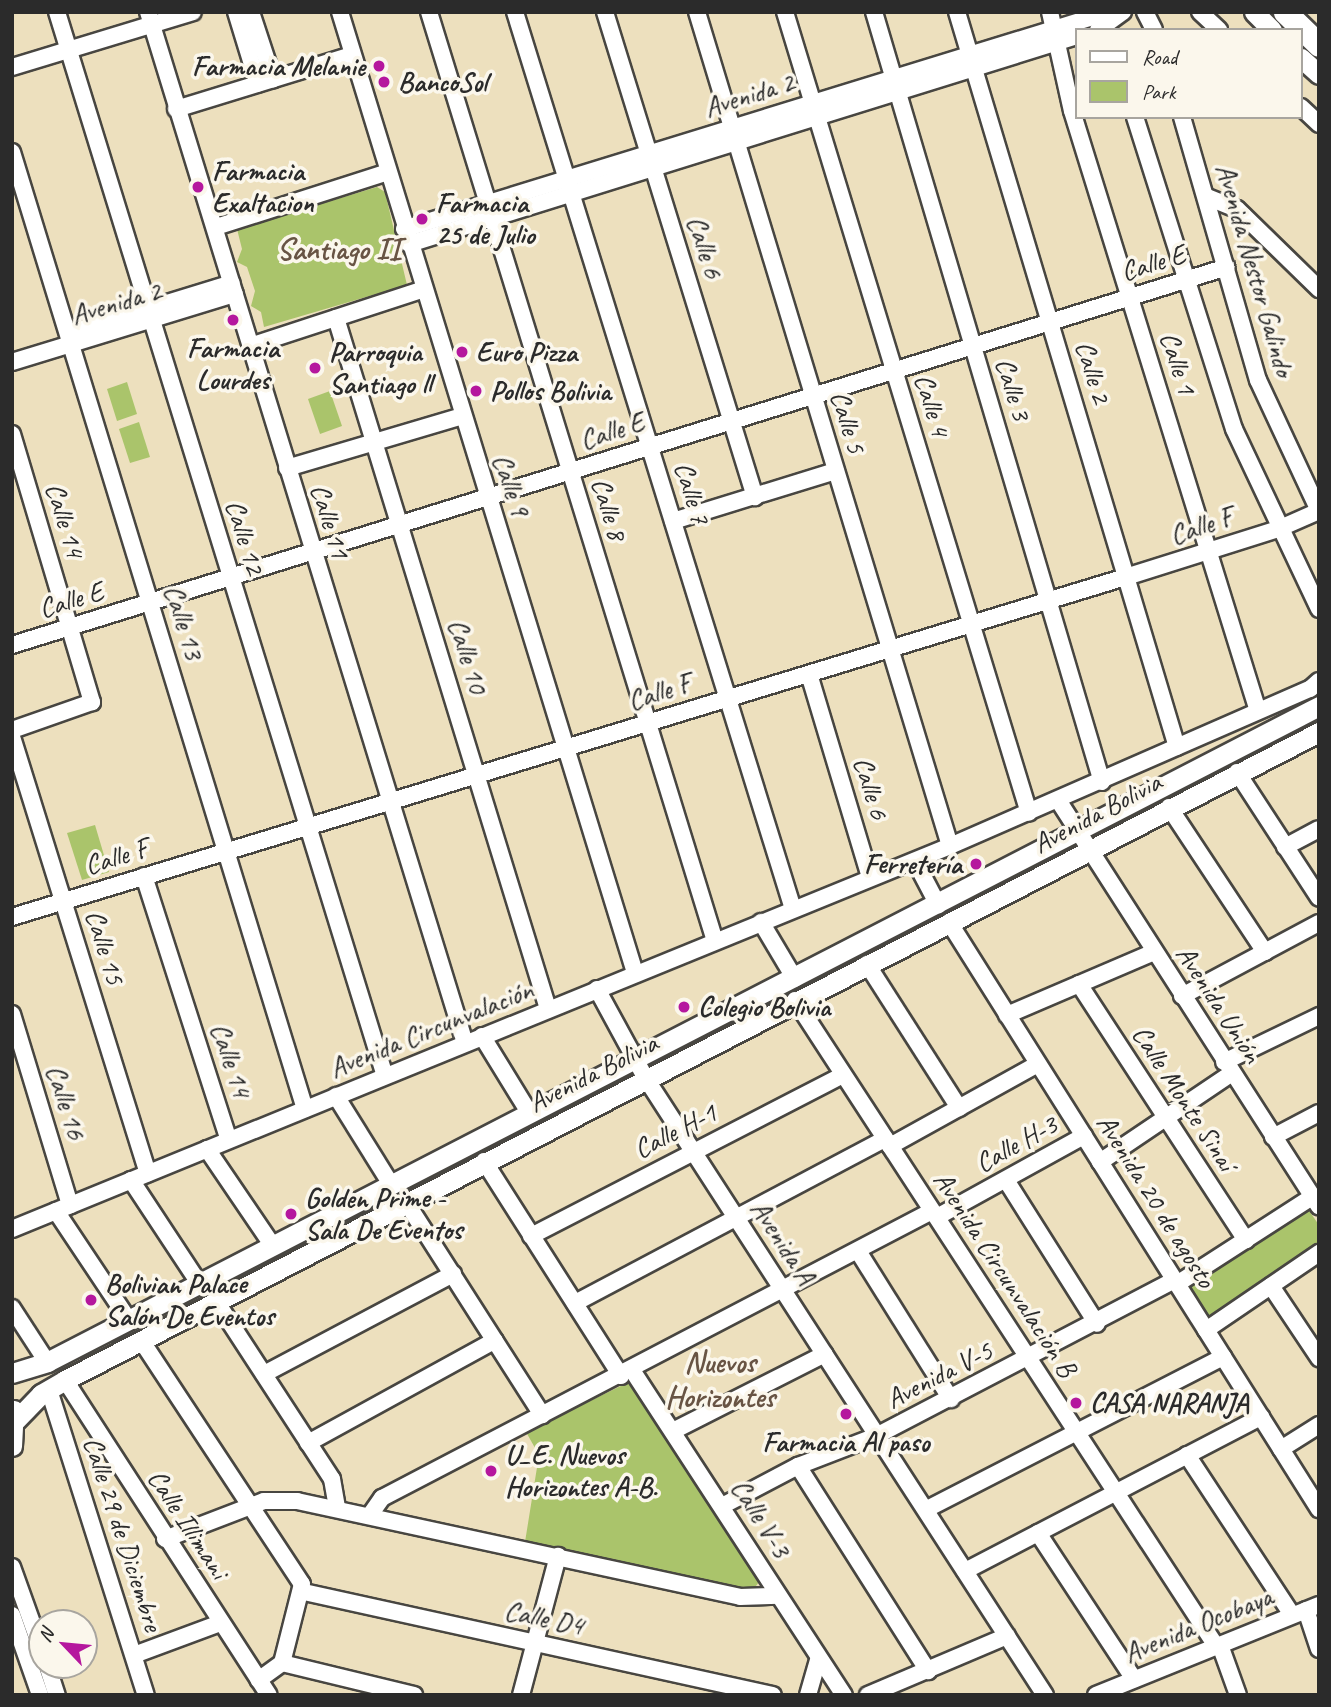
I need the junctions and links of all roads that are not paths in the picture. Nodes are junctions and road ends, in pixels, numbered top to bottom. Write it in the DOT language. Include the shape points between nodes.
graph roads {
  1 [pos="57,12"];
  2 [pos="193,12"];
  3 [pos="236,12"];
  4 [pos="251,12"];
  5 [pos="340,12"];
  6 [pos="429,12"];
  7 [pos="515,12"];
  8 [pos="605,12"];
  9 [pos="697,12"];
  10 [pos="785,12"];
  11 [pos="874,12"];
  12 [pos="957,12"];
  13 [pos="1050,12"];
  14 [pos="1123,12"];
  15 [pos="1145,12"];
  16 [pos="1200,12"];
  17 [pos="1254,12"];
  18 [pos="1285,12"];
  19 [pos="1307,12"];
  20 [pos="150,18"];
  21 [pos="1106,22"];
  22 [pos="1319,24"];
  23 [pos="1085,28"];
  24 [pos="1153,28"];
  25 [pos="1217,28"];
  26 [pos="1270,28"];
  27 [pos="1301,28"];
  28 [pos="1303,29"];
  29 [pos="1076,30"];
  30 [pos="1056,36"];
  31 [pos="1076,36"];
  32 [pos="1319,45"];
  33 [pos="69,50"];
  34 [pos="352,55"];
  35 [pos="1303,60"];
  36 [pos="972,62"];
  37 [pos="12,67"];
  38 [pos="1319,75"];
  39 [pos="266,82"];
  40 [pos="896,85"];
  41 [pos="176,109"];
  42 [pos="814,109"];
  43 [pos="1303,109"];
  44 [pos="1136,119"];
  45 [pos="1183,119"];
  46 [pos="1319,124"];
  47 [pos="734,134"];
  48 [pos="12,152"];
  49 [pos="650,160"];
  50 [pos="385,173"];
  51 [pos="571,186"];
  52 [pos="1207,197"];
  53 [pos="490,211"];
  54 [pos="216,227"];
  55 [pos="407,236"];
  56 [pos="1227,267"];
  57 [pos="1184,281"];
  58 [pos="233,289"];
  59 [pos="424,289"];
  60 [pos="1319,289"];
  61 [pos="1130,297"];
  62 [pos="150,315"];
  63 [pos="337,318"];
  64 [pos="1050,322"];
  65 [pos="70,339"];
  66 [pos="250,346"];
  67 [pos="972,346"];
  68 [pos="12,351"];
  69 [pos="12,362"];
  70 [pos="894,371"];
  71 [pos="813,396"];
  72 [pos="462,416"];
  73 [pos="732,421"];
  74 [pos="12,434"];
  75 [pos="375,443"];
  76 [pos="650,447"];
  77 [pos="287,468"];
  78 [pos="836,471"];
  79 [pos="570,472"];
  80 [pos="488,497"];
  81 [pos="755,497"];
  82 [pos="1319,511"];
  83 [pos="673,521"];
  84 [pos="400,524"];
  85 [pos="1278,529"];
  86 [pos="1210,551"];
  87 [pos="312,552"];
  88 [pos="1129,576"];
  89 [pos="230,577"];
  90 [pos="1050,601"];
  91 [pos="151,602"];
  92 [pos="1319,609"];
  93 [pos="971,625"];
  94 [pos="70,627"];
  95 [pos="12,645"];
  96 [pos="890,650"];
  97 [pos="810,674"];
  98 [pos="1319,681"];
  99 [pos="726,699"];
  100 [pos="1319,706"];
  101 [pos="1258,711"];
  102 [pos="647,723"];
  103 [pos="12,730"];
  104 [pos="1319,732"];
  105 [pos="12,737"];
  106 [pos="1177,747"];
  107 [pos="566,748"];
  108 [pos="1237,772"];
  109 [pos="477,775"];
  110 [pos="1102,782"];
  111 [pos="1058,800"];
  112 [pos="387,802"];
  113 [pos="1169,807"];
  114 [pos="1029,813"];
  115 [pos="307,827"];
  116 [pos="1319,829"];
  117 [pos="1074,830"];
  118 [pos="950,846"];
  119 [pos="1285,847"];
  120 [pos="225,850"];
  121 [pos="1088,850"];
  122 [pos="915,861"];
  123 [pos="144,876"];
  124 [pos="870,877"];
  125 [pos="1319,898"];
  126 [pos="63,900"];
  127 [pos="938,905"];
  128 [pos="793,909"];
  129 [pos="12,917"];
  130 [pos="761,922"];
  131 [pos="949,922"];
  132 [pos="1319,923"];
  133 [pos="715,941"];
  134 [pos="1154,952"];
  135 [pos="1265,952"];
  136 [pos="867,964"];
  137 [pos="635,973"];
  138 [pos="795,979"];
  139 [pos="1079,984"];
  140 [pos="597,989"];
  141 [pos="1182,996"];
  142 [pos="796,1000"];
  143 [pos="548,1009"];
  144 [pos="12,1014"];
  145 [pos="1007,1015"];
  146 [pos="1319,1016"];
  147 [pos="482,1036"];
  148 [pos="465,1043"];
  149 [pos="1038,1064"];
  150 [pos="1228,1067"];
  151 [pos="641,1068"];
  152 [pos="844,1074"];
  153 [pos="385,1076"];
  154 [pos="336,1096"];
  155 [pos="959,1108"];
  156 [pos="305,1109"];
  157 [pos="1319,1114"];
  158 [pos="530,1115"];
  159 [pos="1164,1118"];
  160 [pos="1084,1136"];
  161 [pos="1273,1137"];
  162 [pos="229,1140"];
  163 [pos="888,1142"];
  164 [pos="207,1149"];
  165 [pos="693,1151"];
  166 [pos="484,1161"];
  167 [pos="1100,1162"];
  168 [pos="149,1173"];
  169 [pos="131,1180"];
  170 [pos="1006,1180"];
  171 [pos="392,1185"];
  172 [pos="406,1202"];
  173 [pos="1316,1202"];
  174 [pos="63,1208"];
  175 [pos="934,1214"];
  176 [pos="736,1218"];
  177 [pos="12,1229"];
  178 [pos="531,1236"];
  179 [pos="1246,1240"];
  180 [pos="273,1246"];
  181 [pos="858,1251"];
  182 [pos="1319,1253"];
  183 [pos="453,1274"];
  184 [pos="1175,1282"];
  185 [pos="199,1283"];
  186 [pos="1271,1286"];
  187 [pos="783,1290"];
  188 [pos="216,1301"];
  189 [pos="575,1303"];
  190 [pos="12,1308"];
  191 [pos="128,1320"];
  192 [pos="1097,1324"];
  193 [pos="1206,1330"];
  194 [pos="141,1340"];
  195 [pos="495,1340"];
  196 [pos="825,1354"];
  197 [pos="1223,1357"];
  198 [pos="1319,1358"];
  199 [pos="1029,1360"];
  200 [pos="47,1362"];
  201 [pos="12,1373"];
  202 [pos="626,1373"];
  203 [pos="264,1374"];
  204 [pos="57,1385"];
  205 [pos="951,1399"];
  206 [pos="14,1413"];
  207 [pos="542,1415"];
  208 [pos="1261,1417"];
  209 [pos="90,1419"];
  210 [pos="1319,1426"];
  211 [pos="673,1431"];
  212 [pos="1078,1433"];
  213 [pos="63,1434"];
  214 [pos="876,1437"];
  215 [pos="308,1443"];
  216 [pos="12,1446"];
  217 [pos="1281,1449"];
  218 [pos="1187,1455"];
  219 [pos="798,1466"];
  220 [pos="1116,1492"];
  221 [pos="251,1506"];
  222 [pos="722,1506"];
  223 [pos="337,1508"];
  224 [pos="927,1509"];
  225 [pos="1319,1509"];
  226 [pos="370,1515"];
  227 [pos="1038,1533"];
  228 [pos="165,1539"];
  229 [pos="558,1556"];
  230 [pos="12,1567"];
  231 [pos="965,1572"];
  232 [pos="304,1592"];
  233 [pos="778,1596"];
  234 [pos="1306,1610"];
  235 [pos="28,1612"];
  236 [pos="12,1615"];
  237 [pos="220,1623"];
  238 [pos="1007,1636"];
  239 [pos="535,1643"];
  240 [pos="1218,1645"];
  241 [pos="1319,1649"];
  242 [pos="134,1655"];
  243 [pos="818,1659"];
  244 [pos="282,1662"];
  245 [pos="928,1671"];
  246 [pos="1134,1679"];
  247 [pos="262,1690"];
  248 [pos="40,1695"];
  249 [pos="146,1695"];
  250 [pos="414,1695"];
  251 [pos="521,1695"];
  252 [pos="772,1695"];
  253 [pos="808,1695"];
  254 [pos="844,1695"];
  255 [pos="868,1695"];
  256 [pos="1045,1695"];
  257 [pos="1096,1695"];
  258 [pos="1238,1695"];
  1 -- 33 [label="street, Calle 12"];
  2 -- 20 [label="street"];
  3 -- 39 [label="street"];
  4 -- 39 [label="street"];
  5 -- 34 [label="street, Calle 9"];
  6 -- 53 [label="street, Calle 8"];
  7 -- 51 [label="street, Calle 7"];
  8 -- 49 [label="street, Calle 6"];
  9 -- 47 [label="street, Calle 5"];
  10 -- 42 [label="street, Calle 4"];
  11 -- 40 [label="street, Calle 3"];
  12 -- 36 [label="street, Calle 2"];
  13 -- 30 [label="street, Calle 1"];
  14 -- 21 [label="street, Avenida 2"];
  15 -- 24 [label="street"];
  16 -- 25 [label="street"];
  17 -- 26 [label="main road"];
  18 -- 27 [label="highway"];
  19 -- 22 [label="highway"];
  20 -- 33 [label="street"];
  20 -- 41 [label="street, Calle 11"];
  21 -- 23 [label="street, Avenida 2"];
  28 -- 32 [label="highway"];
  29 -- 30 [label="street, Avenida 2"];
  30 -- 31 [label="street, Avenida 2"];
  30 -- 36 [label="street, Avenida 2"];
  30 -- 61 [label="street, Calle 1" via="1072,111"];
  33 -- 37 [label="street"];
  33 -- 62 [label="street, Calle 12"];
  34 -- 39 [label="street"];
  34 -- 50 [label="street, Calle 9"];
  35 -- 38 [label="main road"];
  36 -- 40 [label="street, Avenida 2"];
  36 -- 64 [label="street, Calle 2"];
  39 -- 41 [label="street"];
  40 -- 42 [label="street, Avenida 2"];
  40 -- 67 [label="street, Calle 3"];
  41 -- 54 [label="street, Calle 11"];
  42 -- 47 [label="street, Avenida 2"];
  42 -- 70 [label="street, Calle 4"];
  43 -- 46 [label="street"];
  44 -- 57 [label="street"];
  45 -- 52 [label="street, Avenida Nestor Galindo"];
  47 -- 49 [label="street, Avenida 2"];
  47 -- 71 [label="street, Calle 5"];
  48 -- 65 [label="street, Calle 13"];
  49 -- 51 [label="street, Avenida 2"];
  49 -- 73 [label="street, Calle 6"];
  50 -- 54 [label="street"];
  50 -- 55 [label="street, Calle 9"];
  51 -- 53 [label="street, Avenida 2"];
  51 -- 76 [label="street, Calle 7"];
  52 -- 56 [label="street, Avenida Nestor Galindo"];
  52 -- 60 [label="street" via="1237,209"];
  53 -- 55 [label="street, Avenida 2"];
  53 -- 79 [label="street, Calle 8"];
  54 -- 58 [label="street, Calle 11"];
  55 -- 59 [label="street, Calle 9"];
  56 -- 57 [label="street, Calle E"];
  56 -- 82 [label="street, Avenida Nestor Galindo" via="1258,380"];
  57 -- 61 [label="street, Calle E"];
  57 -- 85 [label="street" via="1234,429"];
  58 -- 62 [label="street, Avenida 2"];
  58 -- 66 [label="street, Calle 11"];
  59 -- 63 [label="street"];
  59 -- 72 [label="street, Calle 9"];
  61 -- 64 [label="street, Calle E"];
  61 -- 86 [label="street, Calle 1"];
  62 -- 65 [label="street, Avenida 2"];
  62 -- 89 [label="street, Calle 12"];
  63 -- 66 [label="street"];
  63 -- 75 [label="street, Calle 10"];
  64 -- 67 [label="street, Calle E"];
  64 -- 88 [label="street, Calle 2"];
  65 -- 68 [label="street, Avenida 2"];
  65 -- 69 [label="street, Avenida 2"];
  65 -- 91 [label="street, Calle 13"];
  66 -- 77 [label="street, Calle 11"];
  67 -- 70 [label="street, Calle E"];
  67 -- 90 [label="street, Calle 3"];
  70 -- 71 [label="street, Calle E"];
  70 -- 93 [label="street, Calle 4"];
  71 -- 73 [label="street, Calle E"];
  71 -- 78 [label="street, Calle 5"];
  72 -- 75 [label="street"];
  72 -- 80 [label="street, Calle 9"];
  73 -- 76 [label="street, Calle E"];
  73 -- 81 [label="street, Calle 6"];
  74 -- 94 [label="street, Calle 14"];
  75 -- 77 [label="street"];
  75 -- 84 [label="street, Calle 10"];
  76 -- 79 [label="street, Calle E"];
  76 -- 83 [label="street, Calle 7"];
  77 -- 87 [label="street, Calle 11"];
  78 -- 81 [label="street"];
  78 -- 96 [label="street, Calle 5"];
  79 -- 80 [label="street, Calle E"];
  79 -- 102 [label="street, Calle 8"];
  80 -- 84 [label="street, Calle E"];
  80 -- 107 [label="street, Calle 9"];
  81 -- 83 [label="street"];
  82 -- 85 [label="street, Calle F"];
  83 -- 99 [label="street, Calle 7"];
  84 -- 87 [label="street, Calle E"];
  84 -- 109 [label="street, Calle 10"];
  85 -- 86 [label="street, Calle F"];
  85 -- 92 [label="street"];
  86 -- 88 [label="street, Calle F"];
  86 -- 101 [label="street, Calle 1"];
  87 -- 89 [label="street, Calle E"];
  87 -- 112 [label="street, Calle 11"];
  88 -- 90 [label="street, Calle F"];
  88 -- 106 [label="street, Calle 2"];
  89 -- 91 [label="street, Calle E"];
  89 -- 115 [label="street, Calle 12"];
  90 -- 93 [label="street, Calle F"];
  90 -- 110 [label="street, Calle 3"];
  91 -- 94 [label="street, Calle E"];
  91 -- 120 [label="street, Calle 13"];
  93 -- 96 [label="street, Calle F"];
  93 -- 114 [label="street, Calle 4"];
  94 -- 95 [label="street, Calle E"];
  94 -- 103 [label="street, Calle 14" via="92,702"];
  96 -- 97 [label="street, Calle F"];
  96 -- 118 [label="street, Calle 5"];
  97 -- 99 [label="street, Calle F"];
  97 -- 124 [label="street, Calle 6"];
  98 -- 101 [label="street, Avenida Circunvalación"];
  99 -- 102 [label="street, Calle F"];
  99 -- 128 [label="street, Calle 7"];
  100 -- 117 [label="main road, Avenida Bolivia"];
  101 -- 106 [label="street, Avenida Circunvalación"];
  102 -- 107 [label="street, Calle F"];
  102 -- 133 [label="street, Calle 8"];
  104 -- 108 [label="main road, Avenida Bolivia"];
  105 -- 126 [label="street, Calle 15"];
  106 -- 110 [label="street, Avenida Circunvalación"];
  107 -- 109 [label="street, Calle F"];
  107 -- 137 [label="street, Calle 9"];
  108 -- 113 [label="main road, Avenida Bolivia"];
  108 -- 119 [label="street"];
  109 -- 112 [label="street, Calle F"];
  109 -- 143 [label="street, Calle 10"];
  110 -- 111 [label="street, Avenida Circunvalación"];
  111 -- 114 [label="street, Avenida Circunvalación"];
  111 -- 117 [label="street, Avenida Unión"];
  112 -- 115 [label="street, Calle F"];
  112 -- 148 [label="street, Calle 11"];
  113 -- 121 [label="main road, Avenida Bolivia"];
  113 -- 135 [label="street"];
  114 -- 118 [label="street, Avenida Circunvalación"];
  115 -- 120 [label="street, Calle F"];
  115 -- 153 [label="street, Calle 12"];
  116 -- 119 [label="street"];
  117 -- 121 [label="street, Avenida Unión"];
  117 -- 127 [label="main road, Avenida Bolivia"];
  118 -- 122 [label="street, Avenida Circunvalación"];
  119 -- 125 [label="street"];
  120 -- 123 [label="street, Calle F"];
  120 -- 156 [label="street, Calle 13"];
  121 -- 131 [label="main road, Avenida Bolivia"];
  121 -- 134 [label="street, Avenida Unión"];
  122 -- 124 [label="street, Avenida Circunvalación"];
  122 -- 127 [label="street"];
  123 -- 126 [label="street, Calle F"];
  123 -- 162 [label="street, Calle 14"];
  124 -- 128 [label="street, Avenida Circunvalación"];
  126 -- 129 [label="street, Calle F"];
  126 -- 168 [label="street, Calle 15"];
  127 -- 138 [label="main road, Avenida Bolivia"];
  128 -- 130 [label="street, Avenida Circunvalación"];
  130 -- 133 [label="street, Avenida Circunvalación"];
  130 -- 138 [label="street"];
  131 -- 136 [label="main road, Avenida Bolivia"];
  131 -- 145 [label="street, Avenida 20 de agosto"];
  132 -- 135 [label="street"];
  133 -- 137 [label="street, Avenida Circunvalación"];
  134 -- 139 [label="street"];
  134 -- 141 [label="street, Avenida Unión"];
  135 -- 141 [label="street"];
  136 -- 142 [label="main road, Avenida Bolivia"];
  136 -- 155 [label="street"];
  137 -- 140 [label="street, Avenida Circunvalación"];
  138 -- 151 [label="main road, Avenida Bolivia"];
  139 -- 145 [label="street"];
  139 -- 159 [label="street, Calle Monte Sinaí"];
  140 -- 143 [label="street, Avenida Circunvalación"];
  140 -- 151 [label="street, Avenida A"];
  141 -- 150 [label="street, Avenida Unión"];
  142 -- 151 [label="main road, Avenida Bolivia"];
  142 -- 152 [label="street, Avenida Circunvalación B"];
  143 -- 147 [label="street, Avenida Circunvalación"];
  144 -- 174 [label="street, Calle 16"];
  145 -- 149 [label="street, Avenida 20 de agosto"];
  146 -- 150 [label="street"];
  147 -- 148 [label="street, Avenida Circunvalación"];
  147 -- 158 [label="street"];
  148 -- 153 [label="street, Avenida Circunvalación"];
  149 -- 155 [label="street"];
  149 -- 160 [label="street, Avenida 20 de agosto"];
  150 -- 159 [label="street"];
  150 -- 161 [label="street, Avenida Unión"];
  151 -- 158 [label="main road, Avenida Bolivia"];
  151 -- 165 [label="street, Avenida A"];
  151 -- 166 [label="main road, Avenida Bolivia"];
  152 -- 163 [label="street, Avenida Circunvalación B"];
  152 -- 165 [label="street, Calle H-1"];
  153 -- 154 [label="street, Avenida Circunvalación"];
  154 -- 156 [label="street, Avenida Circunvalación"];
  154 -- 171 [label="street"];
  155 -- 163 [label="street"];
  156 -- 162 [label="street, Avenida Circunvalación"];
  157 -- 161 [label="street"];
  158 -- 171 [label="main road, Avenida Bolivia"];
  159 -- 167 [label="street"];
  159 -- 179 [label="street, Calle Monte Sinaí"];
  160 -- 167 [label="street, Avenida 20 de agosto"];
  160 -- 170 [label="street, Calle H-3"];
  161 -- 173 [label="street, Avenida Unión"];
  162 -- 164 [label="street, Avenida Circunvalación"];
  163 -- 175 [label="street, Avenida Circunvalación B"];
  163 -- 176 [label="street"];
  164 -- 168 [label="street, Avenida Circunvalación"];
  164 -- 180 [label="street"];
  165 -- 176 [label="street, Avenida A"];
  165 -- 178 [label="street, Calle H-1"];
  166 -- 172 [label="main road, Avenida Bolivia"];
  166 -- 178 [label="street, Calle V-3"];
  167 -- 184 [label="street, Avenida 20 de agosto"];
  168 -- 169 [label="street, Avenida Circunvalación"];
  169 -- 174 [label="street, Avenida Circunvalación"];
  169 -- 185 [label="street"];
  170 -- 175 [label="street, Calle H-3"];
  170 -- 192 [label="street"];
  171 -- 180 [label="main road, Avenida Bolivia"];
  172 -- 183 [label="street"];
  172 -- 188 [label="main road, Avenida Bolivia"];
  173 -- 179 [label="street, Avenida V-5"];
  174 -- 177 [label="street, Avenida Circunvalación"];
  174 -- 191 [label="street, Calle 16"];
  175 -- 181 [label="street, Calle H-3"];
  175 -- 199 [label="street, Avenida Circunvalación B"];
  176 -- 187 [label="street, Avenida A"];
  176 -- 189 [label="street"];
  178 -- 189 [label="street, Calle V-3"];
  179 -- 184 [label="street, Avenida V-5"];
  180 -- 185 [label="main road, Avenida Bolivia"];
  181 -- 187 [label="street, Calle H-3"];
  181 -- 205 [label="street"];
  182 -- 186 [label="street"];
  183 -- 195 [label="street"];
  183 -- 203 [label="street"];
  184 -- 192 [label="street, Avenida V-5"];
  184 -- 193 [label="street, Avenida 20 de agosto"];
  185 -- 191 [label="main road, Avenida Bolivia"];
  186 -- 193 [label="street"];
  186 -- 198 [label="street"];
  187 -- 196 [label="street, Avenida A"];
  187 -- 202 [label="street, Calle H-3"];
  188 -- 194 [label="main road, Avenida Bolivia"];
  188 -- 203 [label="street"];
  189 -- 202 [label="street, Calle V-3"];
  190 -- 200 [label="street"];
  191 -- 200 [label="main road, Avenida Bolivia"];
  192 -- 199 [label="street, Avenida V-5"];
  193 -- 197 [label="street, Avenida 20 de agosto"];
  194 -- 204 [label="main road, Avenida Bolivia"];
  194 -- 221 [label="street"];
  195 -- 207 [label="street"];
  195 -- 215 [label="street"];
  196 -- 211 [label="street"];
  196 -- 214 [label="street, Avenida A"];
  197 -- 208 [label="street, Avenida 20 de agosto"];
  197 -- 212 [label="street"];
  199 -- 205 [label="street, Avenida V-5"];
  199 -- 212 [label="street, Avenida Circunvalación B"];
  200 -- 201 [label="main road, Avenida Bolivia"];
  202 -- 207 [label="street, Calle H-3"];
  202 -- 211 [label="street, Calle V-3"];
  203 -- 215 [label="street"];
  204 -- 206 [label="main road, Avenida Bolivia"];
  204 -- 209 [label="street, Calle Illimani"];
  204 -- 213 [label="street, Calle 29 de Diciembre"];
  205 -- 214 [label="street, Avenida V-5"];
  206 -- 216 [label="main road"];
  207 -- 226 [label="street, Calle H-3" via="382,1498"];
  208 -- 217 [label="street, Avenida 20 de agosto"];
  208 -- 218 [label="street"];
  209 -- 213 [label="street"];
  209 -- 228 [label="street, Calle Illimani"];
  210 -- 217 [label="street"];
  211 -- 222 [label="street, Calle V-3"];
  212 -- 220 [label="street, Avenida Circunvalación B"];
  212 -- 224 [label="street"];
  213 -- 242 [label="street, Calle 29 de Diciembre"];
  214 -- 219 [label="street, Avenida V-5"];
  214 -- 224 [label="street, Avenida A"];
  215 -- 223 [label="street" via="332,1479"];
  217 -- 225 [label="street, Avenida 20 de agosto"];
  218 -- 220 [label="street"];
  218 -- 234 [label="street"];
  219 -- 222 [label="street, Avenida V-5"];
  219 -- 245 [label="street"];
  220 -- 227 [label="street"];
  220 -- 240 [label="street, Avenida Circunvalación B"];
  221 -- 223 [label="street" via="280,1499"];
  221 -- 228 [label="street"];
  221 -- 232 [label="street"];
  222 -- 233 [label="street, Calle V-3"];
  223 -- 226 [label="street"];
  224 -- 231 [label="street, Avenida A"];
  226 -- 229 [label="street"];
  227 -- 231 [label="street"];
  227 -- 246 [label="street"];
  228 -- 237 [label="street, Calle Illimani"];
  229 -- 233 [label="street" via="740,1597"];
  229 -- 239 [label="street"];
  230 -- 235 [label="street"];
  231 -- 238 [label="street, Avenida A"];
  232 -- 239 [label="street, Calle D4"];
  232 -- 244 [label="street"];
  233 -- 243 [label="street, Calle V-3"];
  234 -- 240 [label="street, Avenida Ocobaya"];
  234 -- 241 [label="street"];
  236 -- 248 [label="street"];
  237 -- 242 [label="street"];
  237 -- 247 [label="street, Calle Illimani"];
  238 -- 245 [label="street"];
  238 -- 256 [label="street, Avenida A"];
  239 -- 251 [label="street"];
  239 -- 252 [label="street, Calle D4"];
  240 -- 246 [label="street, Avenida Ocobaya"];
  240 -- 258 [label="street, Avenida Circunvalación B"];
  242 -- 249 [label="street, Calle 29 de Diciembre"];
  243 -- 253 [label="street"];
  243 -- 254 [label="street, Calle V-3"];
  244 -- 247 [label="street"];
  244 -- 250 [label="street"];
  245 -- 255 [label="street"];
  246 -- 257 [label="street, Avenida Ocobaya"];
}
